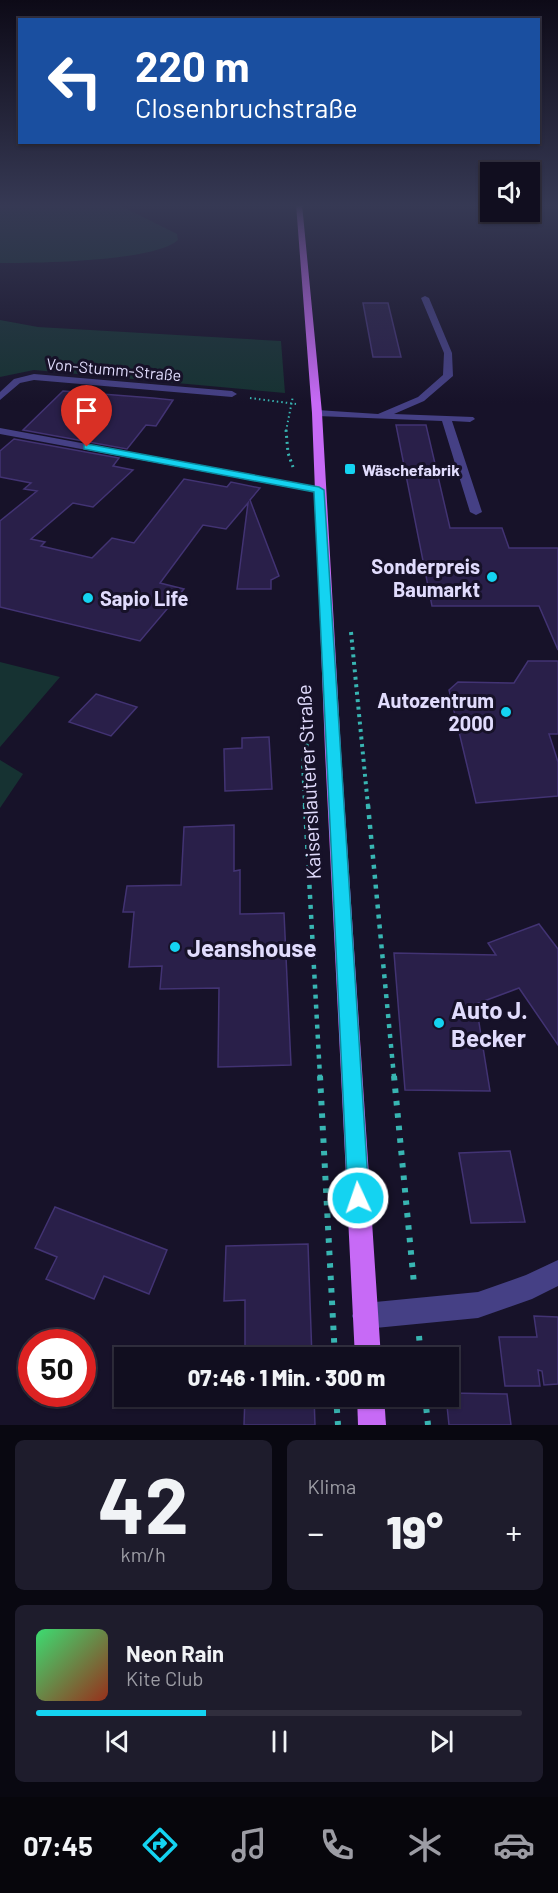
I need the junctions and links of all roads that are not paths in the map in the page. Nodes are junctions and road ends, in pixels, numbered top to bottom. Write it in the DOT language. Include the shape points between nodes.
graph roads {
  1 [pos="305,270"];
  2 [pos="425,298"];
  3 [pos="231,394"];
  4 [pos="0,397"];
  5 [pos="317,413"];
  6 [pos="381,416"];
  7 [pos="446,418"];
  8 [pos="470,419"];
  9 [pos="0,431"];
  10 [pos="319,490"];
  11 [pos="476,512"];
  12 [pos="558,1272"];
  13 [pos="365,1316"];
  14 [pos="367,1347"];
  15 [pos="371,1407"];
  16 [pos="372,1425"];
  1 -- 5 [label="main road, Kaiserslauterer Straße"];
  2 -- 6 [label="street" via="448,353 448,376 421,399"];
  3 -- 4 [label="street, Von-Stumm-Straße" via="34,377 17,381"];
  5 -- 6 [label="street"];
  5 -- 10 [label="main road, Kaiserslauterer Straße"];
  6 -- 7 [label="street"];
  7 -- 8 [label="street"];
  7 -- 11 [label="street"];
  9 -- 10 [label="street"];
  10 -- 13 [label="main road, Kaiserslauterer Straße"];
  12 -- 13 [label="street" via="532,1286 478,1305"];
  13 -- 14 [label="main road, Kaiserslauterer Straße"];
  15 -- 16 [label="main road"];
}
